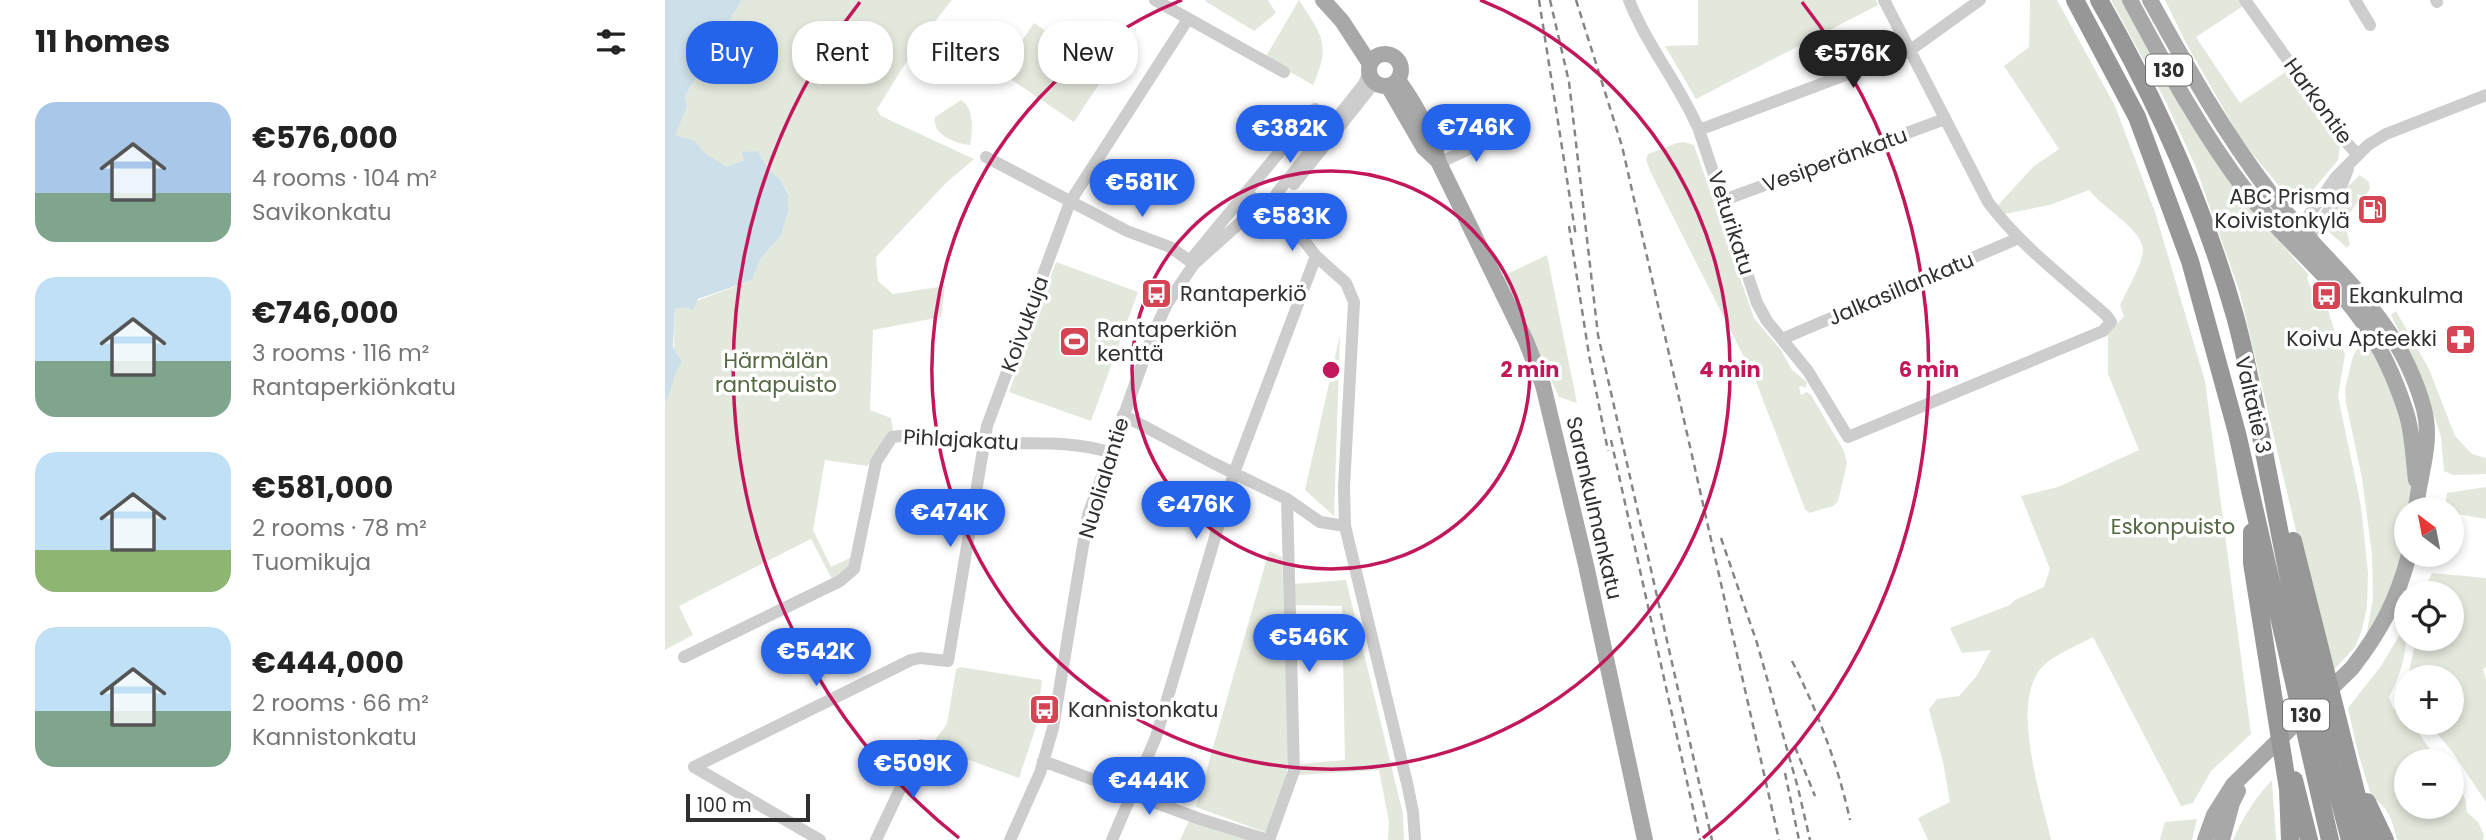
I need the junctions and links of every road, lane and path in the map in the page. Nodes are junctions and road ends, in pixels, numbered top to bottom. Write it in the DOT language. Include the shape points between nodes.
graph roads {
  1 [pos="1155,0"];
  2 [pos="1323,0"];
  3 [pos="1338,0"];
  4 [pos="1629,0"];
  5 [pos="1884,0"];
  6 [pos="1980,0"];
  7 [pos="2075,0"];
  8 [pos="2099,0"];
  9 [pos="2130,0"];
  10 [pos="2150,0"];
  11 [pos="2245,0"];
  12 [pos="2355,0"];
  13 [pos="1188,19"];
  14 [pos="2370,25"];
  15 [pos="1909,51"];
  16 [pos="1284,72"];
  17 [pos="1379,74"];
  18 [pos="2486,95"];
  19 [pos="1315,109"];
  20 [pos="1945,119"];
  21 [pos="1699,131"];
  22 [pos="1498,135"];
  23 [pos="986,157"];
  24 [pos="2354,159"];
  25 [pos="1440,163"];
  26 [pos="1246,192"];
  27 [pos="1724,200"];
  28 [pos="1070,202"];
  29 [pos="1236,204"];
  30 [pos="1268,210"];
  31 [pos="2304,232"];
  32 [pos="2019,238"];
  33 [pos="2292,243"];
  34 [pos="1316,256"];
  35 [pos="1192,263"];
  36 [pos="1782,339"];
  37 [pos="1123,415"];
  38 [pos="2260,424"];
  39 [pos="984,443"];
  40 [pos="1109,452"];
  41 [pos="1234,473"];
  42 [pos="2418,489"];
  43 [pos="2417,497"];
  44 [pos="1287,499"];
  45 [pos="2253,508"];
  46 [pos="1345,526"];
  47 [pos="2405,567"];
  48 [pos="684,657"];
  49 [pos="2273,696"];
  50 [pos="2340,722"];
  51 [pos="921,745"];
  52 [pos="1043,761"];
  53 [pos="2260,761"];
  54 [pos="1133,793"];
  55 [pos="820,840"];
  56 [pos="876,840"];
  57 [pos="1010,840"];
  58 [pos="1112,840"];
  59 [pos="1268,840"];
  60 [pos="1415,840"];
  61 [pos="1645,840"];
  62 [pos="2205,840"];
  63 [pos="2222,840"];
  64 [pos="2290,840"];
  65 [pos="2309,840"];
  66 [pos="2330,840"];
  67 [pos="2350,840"];
  68 [pos="2368,840"];
  69 [pos="2385,840"];
  1 -- 13 [label="street"];
  2 -- 17 [label="main road"];
  3 -- 17 [label="main road, Sarankulmankatu"];
  4 -- 21 [label="street, Veturikatu"];
  5 -- 15 [label="street"];
  6 -- 15 [label="street"];
  7 -- 45 [label="highway, Valtatie 3" via="2137,117 2190,261"];
  8 -- 38 [label="highway, Valtatie 3" via="2156,104 2185,170 2235,317"];
  9 -- 33 [label="main road, 130" via="2221,156"];
  10 -- 31 [label="main road, 130" via="2237,148"];
  11 -- 24 [label="street, Harkontie"];
  12 -- 14 [label="street"];
  13 -- 16 [label="street"];
  13 -- 28 [label="street, Koivukuja"];
  15 -- 20 [label="street"];
  15 -- 21 [label="street"];
  17 -- 25 [label="main road, Sarankulmankatu" via="1421,116"];
  17 -- 30 [label="street" via="1364,84"];
  18 -- 24 [label="street, Harkontie" via="2386,134"];
  19 -- 26 [label="street"];
  20 -- 27 [label="street, Vesiperänkatu"];
  20 -- 32 [label="street" via="1988,202"];
  21 -- 27 [label="street, Veturikatu"];
  22 -- 25 [label="street"];
  23 -- 28 [label="street"];
  24 -- 31 [label="street" via="2319,226"];
  25 -- 61 [label="main road, Sarankulmankatu" via="1543,385"];
  26 -- 29 [label="street"];
  26 -- 30 [label="street"];
  27 -- 36 [label="street, Veturikatu" via="1757,303"];
  28 -- 35 [label="street" via="1170,247"];
  28 -- 39 [label="street, Koivukuja"];
  29 -- 30 [label="street"];
  29 -- 35 [label="street"];
  30 -- 34 [label="street"];
  30 -- 35 [label="street, Nuolialantie" via="1241,221"];
  31 -- 33 [label="street"];
  31 -- 42 [label="main road, 130" via="2375,310 2407,366 2427,430"];
  32 -- 36 [label="street, Jalkasillankatu"];
  32 -- 36 [label="street, Veturikatu" via="2106,315 2111,322 2102,331 1848,437 1808,371"];
  33 -- 42 [label="main road, 130" via="2364,323 2386,363 2406,413"];
  34 -- 41 [label="street"];
  34 -- 46 [label="street" via="1346,283 1354,302"];
  35 -- 37 [label="street, Nuolialantie" via="1159,320"];
  37 -- 40 [label="street, Nuolialantie"];
  37 -- 41 [label="street"];
  38 -- 50 [label="highway" via="2271,446"];
  38 -- 67 [label="highway, Valtatie 3" via="2307,665"];
  39 -- 40 [label="street, Pihlajakatu" via="1068,444"];
  39 -- 48 [label="street, Pihlajakatu" via="917,434 892,437 876,463 853,570 840,581"];
  39 -- 55 [label="street, Koivukuja" via="948,661 911,660 694,767"];
  40 -- 52 [label="street, Nuolialantie" via="1089,516 1053,728"];
  41 -- 44 [label="street"];
  41 -- 54 [label="street" via="1165,710"];
  42 -- 43 [label="main road, 130"];
  44 -- 46 [label="street" via="1320,522"];
  44 -- 59 [label="street" via="1294,771"];
  45 -- 49 [label="highway" via="2252,563"];
  45 -- 66 [label="highway, Valtatie 3"];
  46 -- 60 [label="street" via="1407,783"];
  47 -- 53 [label="main road, 130" via="2390,612 2352,668"];
  49 -- 64 [label="highway" via="2288,789"];
  49 -- 65 [label="highway"];
  50 -- 68 [label="highway"];
  50 -- 69 [label="highway"];
  51 -- 56 [label="street"];
  52 -- 54 [label="street"];
  52 -- 57 [label="street, Nuolialantie"];
  53 -- 62 [label="main road, 130" via="2233,785"];
  53 -- 63 [label="main road, 130" via="2236,794"];
  54 -- 58 [label="street"];
  54 -- 59 [label="street"];
}
